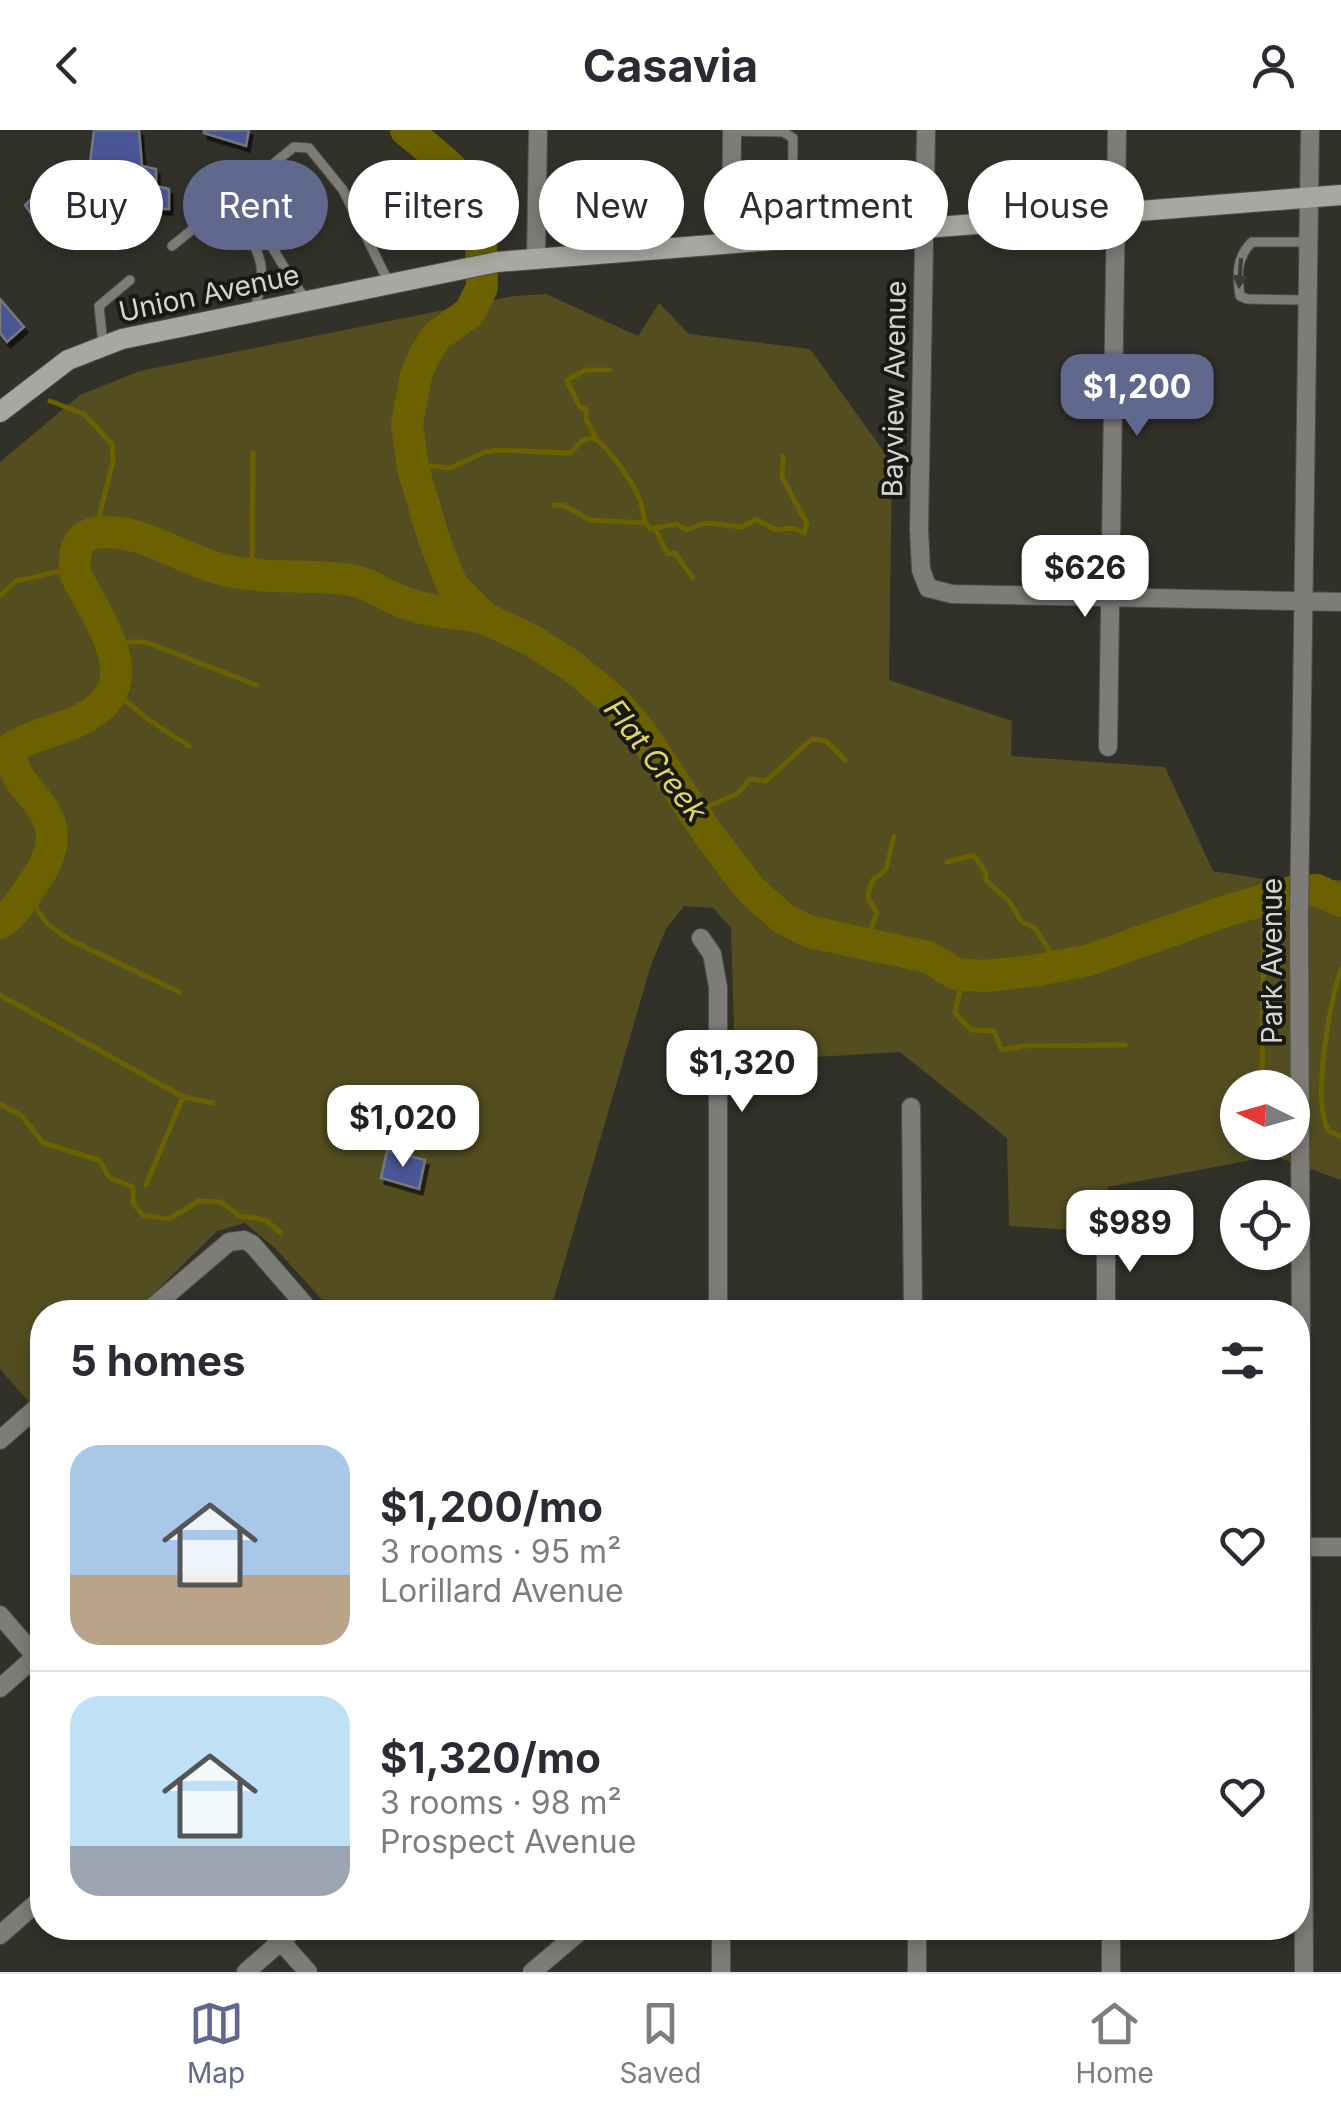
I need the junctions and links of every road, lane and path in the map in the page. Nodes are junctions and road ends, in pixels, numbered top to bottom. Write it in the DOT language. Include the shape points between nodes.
graph roads {
  1 [pos="538,130"];
  2 [pos="926,130"];
  3 [pos="1117,130"];
  4 [pos="1310,130"];
  5 [pos="732,131"];
  6 [pos="278,160"];
  7 [pos="320,160"];
  8 [pos="732,160"];
  9 [pos="792,160"];
  10 [pos="925,160"];
  11 [pos="1117,160"];
  12 [pos="328,170"];
  13 [pos="1341,194"];
  14 [pos="1309,197"];
  15 [pos="1144,210"];
  16 [pos="183,237"];
  17 [pos="1308,242"];
  18 [pos="172,246"];
  19 [pos="704,246"];
  20 [pos="256,250"];
  21 [pos="277,250"];
  22 [pos="924,250"];
  23 [pos="1116,250"];
  24 [pos="528,259"];
  25 [pos="130,280"];
  26 [pos="389,283"];
  27 [pos="307,300"];
  28 [pos="1308,300"];
  29 [pos="254,311"];
  30 [pos="104,345"];
  31 [pos="0,412"];
  32 [pos="1111,596"];
  33 [pos="1304,601"];
  34 [pos="1341,602"];
  35 [pos="1108,747"];
  36 [pos="702,938"];
  37 [pos="912,1107"];
  38 [pos="1106,1239"];
  39 [pos="161,1300"];
  40 [pos="301,1300"];
  41 [pos="718,1300"];
  42 [pos="913,1300"];
  43 [pos="1106,1300"];
  44 [pos="1299,1300"];
  45 [pos="30,1414"];
  46 [pos="0,1440"];
  47 [pos="1310,1547"];
  48 [pos="1341,1547"];
  49 [pos="0,1615"];
  50 [pos="30,1646"];
  51 [pos="30,1665"];
  52 [pos="0,1688"];
  53 [pos="30,1909"];
  54 [pos="0,1935"];
  55 [pos="270,1940"];
  56 [pos="280,1940"];
  57 [pos="570,1940"];
  58 [pos="721,1940"];
  59 [pos="916,1940"];
  60 [pos="1111,1940"];
  61 [pos="1304,1940"];
  62 [pos="246,1972"];
  63 [pos="308,1972"];
  64 [pos="532,1972"];
  65 [pos="721,1972"];
  66 [pos="917,1972"];
  67 [pos="1111,1972"];
  68 [pos="1304,1972"];
  1 -- 24 [label="street"];
  2 -- 10 [label="street, Bayview Avenue"];
  3 -- 11 [label="street"];
  4 -- 14 [label="street, Park Avenue"];
  5 -- 8 [label="street"];
  5 -- 9 [label="lane" via="784,132 792,138"];
  6 -- 7 [label="lane" via="294,147 310,148"];
  12 -- 26 [label="lane"];
  13 -- 14 [label="street, Union Avenue"];
  14 -- 15 [label="street, Union Avenue"];
  14 -- 17 [label="street, Park Avenue"];
  16 -- 18 [label="lane"];
  17 -- 28 [label="street, Park Avenue"];
  17 -- 28 [label="lane, one-way" via="1252,242 1236,271 1240,296 1247,299"];
  19 -- 24 [label="street, Union Avenue"];
  20 -- 29 [label="lane" via="264,281"];
  21 -- 27 [label="lane"];
  22 -- 32 [label="street, Bayview Avenue" via="922,579 935,592"];
  23 -- 32 [label="street"];
  24 -- 26 [label="street, Union Avenue"];
  25 -- 30 [label="lane" via="99,306"];
  26 -- 27 [label="street, Union Avenue"];
  27 -- 29 [label="street, Union Avenue"];
  28 -- 33 [label="street, Park Avenue"];
  29 -- 30 [label="street, Union Avenue"];
  30 -- 31 [label="street, Union Avenue" via="68,360"];
  32 -- 33 [label="street, Bayview Avenue"];
  32 -- 35 [label="street"];
  33 -- 34 [label="street, Bayview Avenue"];
  33 -- 44 [label="street, Park Avenue"];
  36 -- 41 [label="street" via="718,987"];
  37 -- 42 [label="street"];
  38 -- 43 [label="street"];
  39 -- 40 [label="street" via="238,1240 252,1244"];
  45 -- 46 [label="street"];
  47 -- 48 [label="street"];
  49 -- 50 [label="street"];
  51 -- 52 [label="street"];
  53 -- 54 [label="street"];
  55 -- 62 [label="street"];
  56 -- 63 [label="street"];
  57 -- 64 [label="street"];
  58 -- 65 [label="street"];
  59 -- 66 [label="street"];
  60 -- 67 [label="street"];
  61 -- 68 [label="street, Park Avenue"];
}
